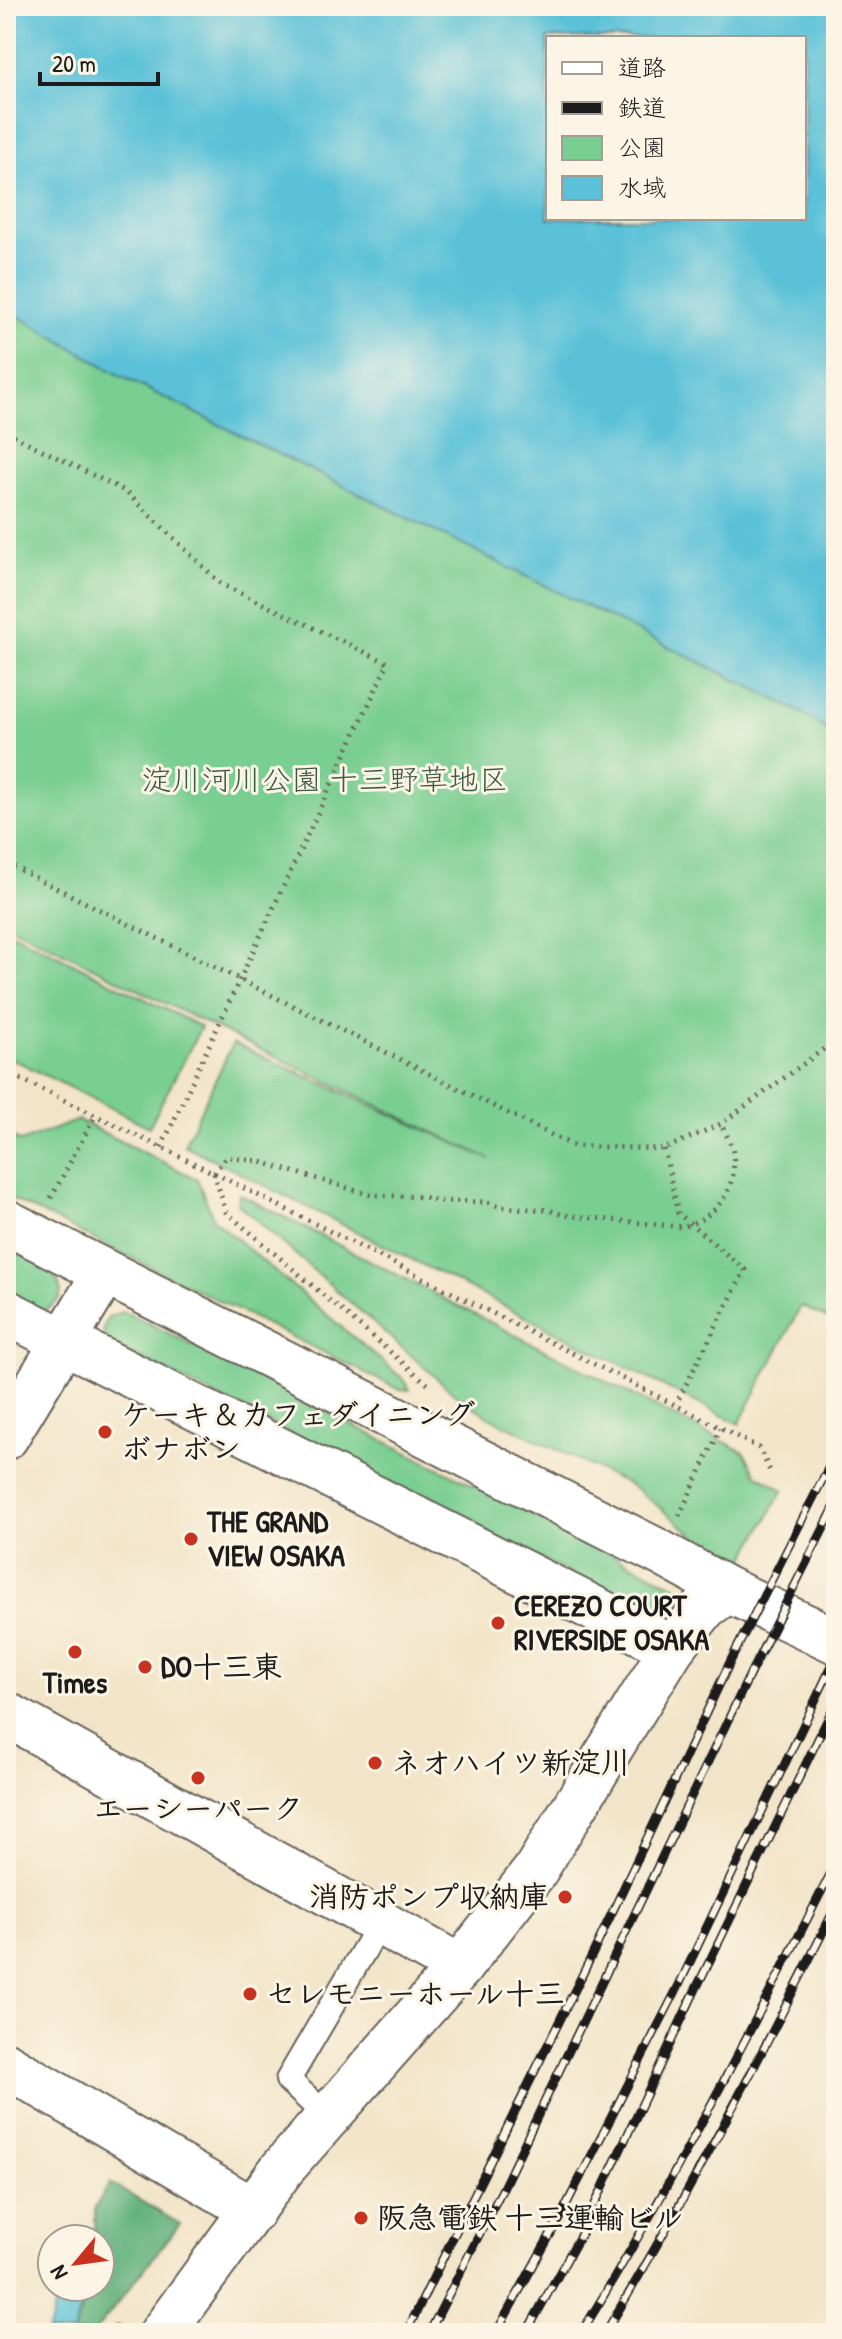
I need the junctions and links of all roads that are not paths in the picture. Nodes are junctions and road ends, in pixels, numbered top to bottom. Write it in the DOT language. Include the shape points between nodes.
graph roads {
  1 [pos="6,1222"];
  2 [pos="105,1273"];
  3 [pos="6,1312"];
  4 [pos="63,1340"];
  5 [pos="6,1437"];
  6 [pos="728,1590"];
  7 [pos="836,1641"];
  8 [pos="672,1648"];
  9 [pos="6,1714"];
  10 [pos="380,1923"];
  11 [pos="460,1967"];
  12 [pos="6,2065"];
  13 [pos="328,2117"];
  14 [pos="253,2210"];
  15 [pos="162,2333"];
  1 -- 2 [label="street"];
  2 -- 4 [label="street"];
  2 -- 6 [label="street"];
  3 -- 4 [label="street"];
  4 -- 5 [label="street"];
  4 -- 8 [label="street"];
  6 -- 7 [label="street"];
  6 -- 8 [label="street" via="705,1607"];
  8 -- 11 [label="street" via="535,1871"];
  9 -- 10 [label="street"];
  10 -- 11 [label="street"];
  10 -- 13 [label="lane" via="288,2080"];
  11 -- 13 [label="street"];
  12 -- 14 [label="street"];
  13 -- 14 [label="street"];
  14 -- 15 [label="street"];
}
